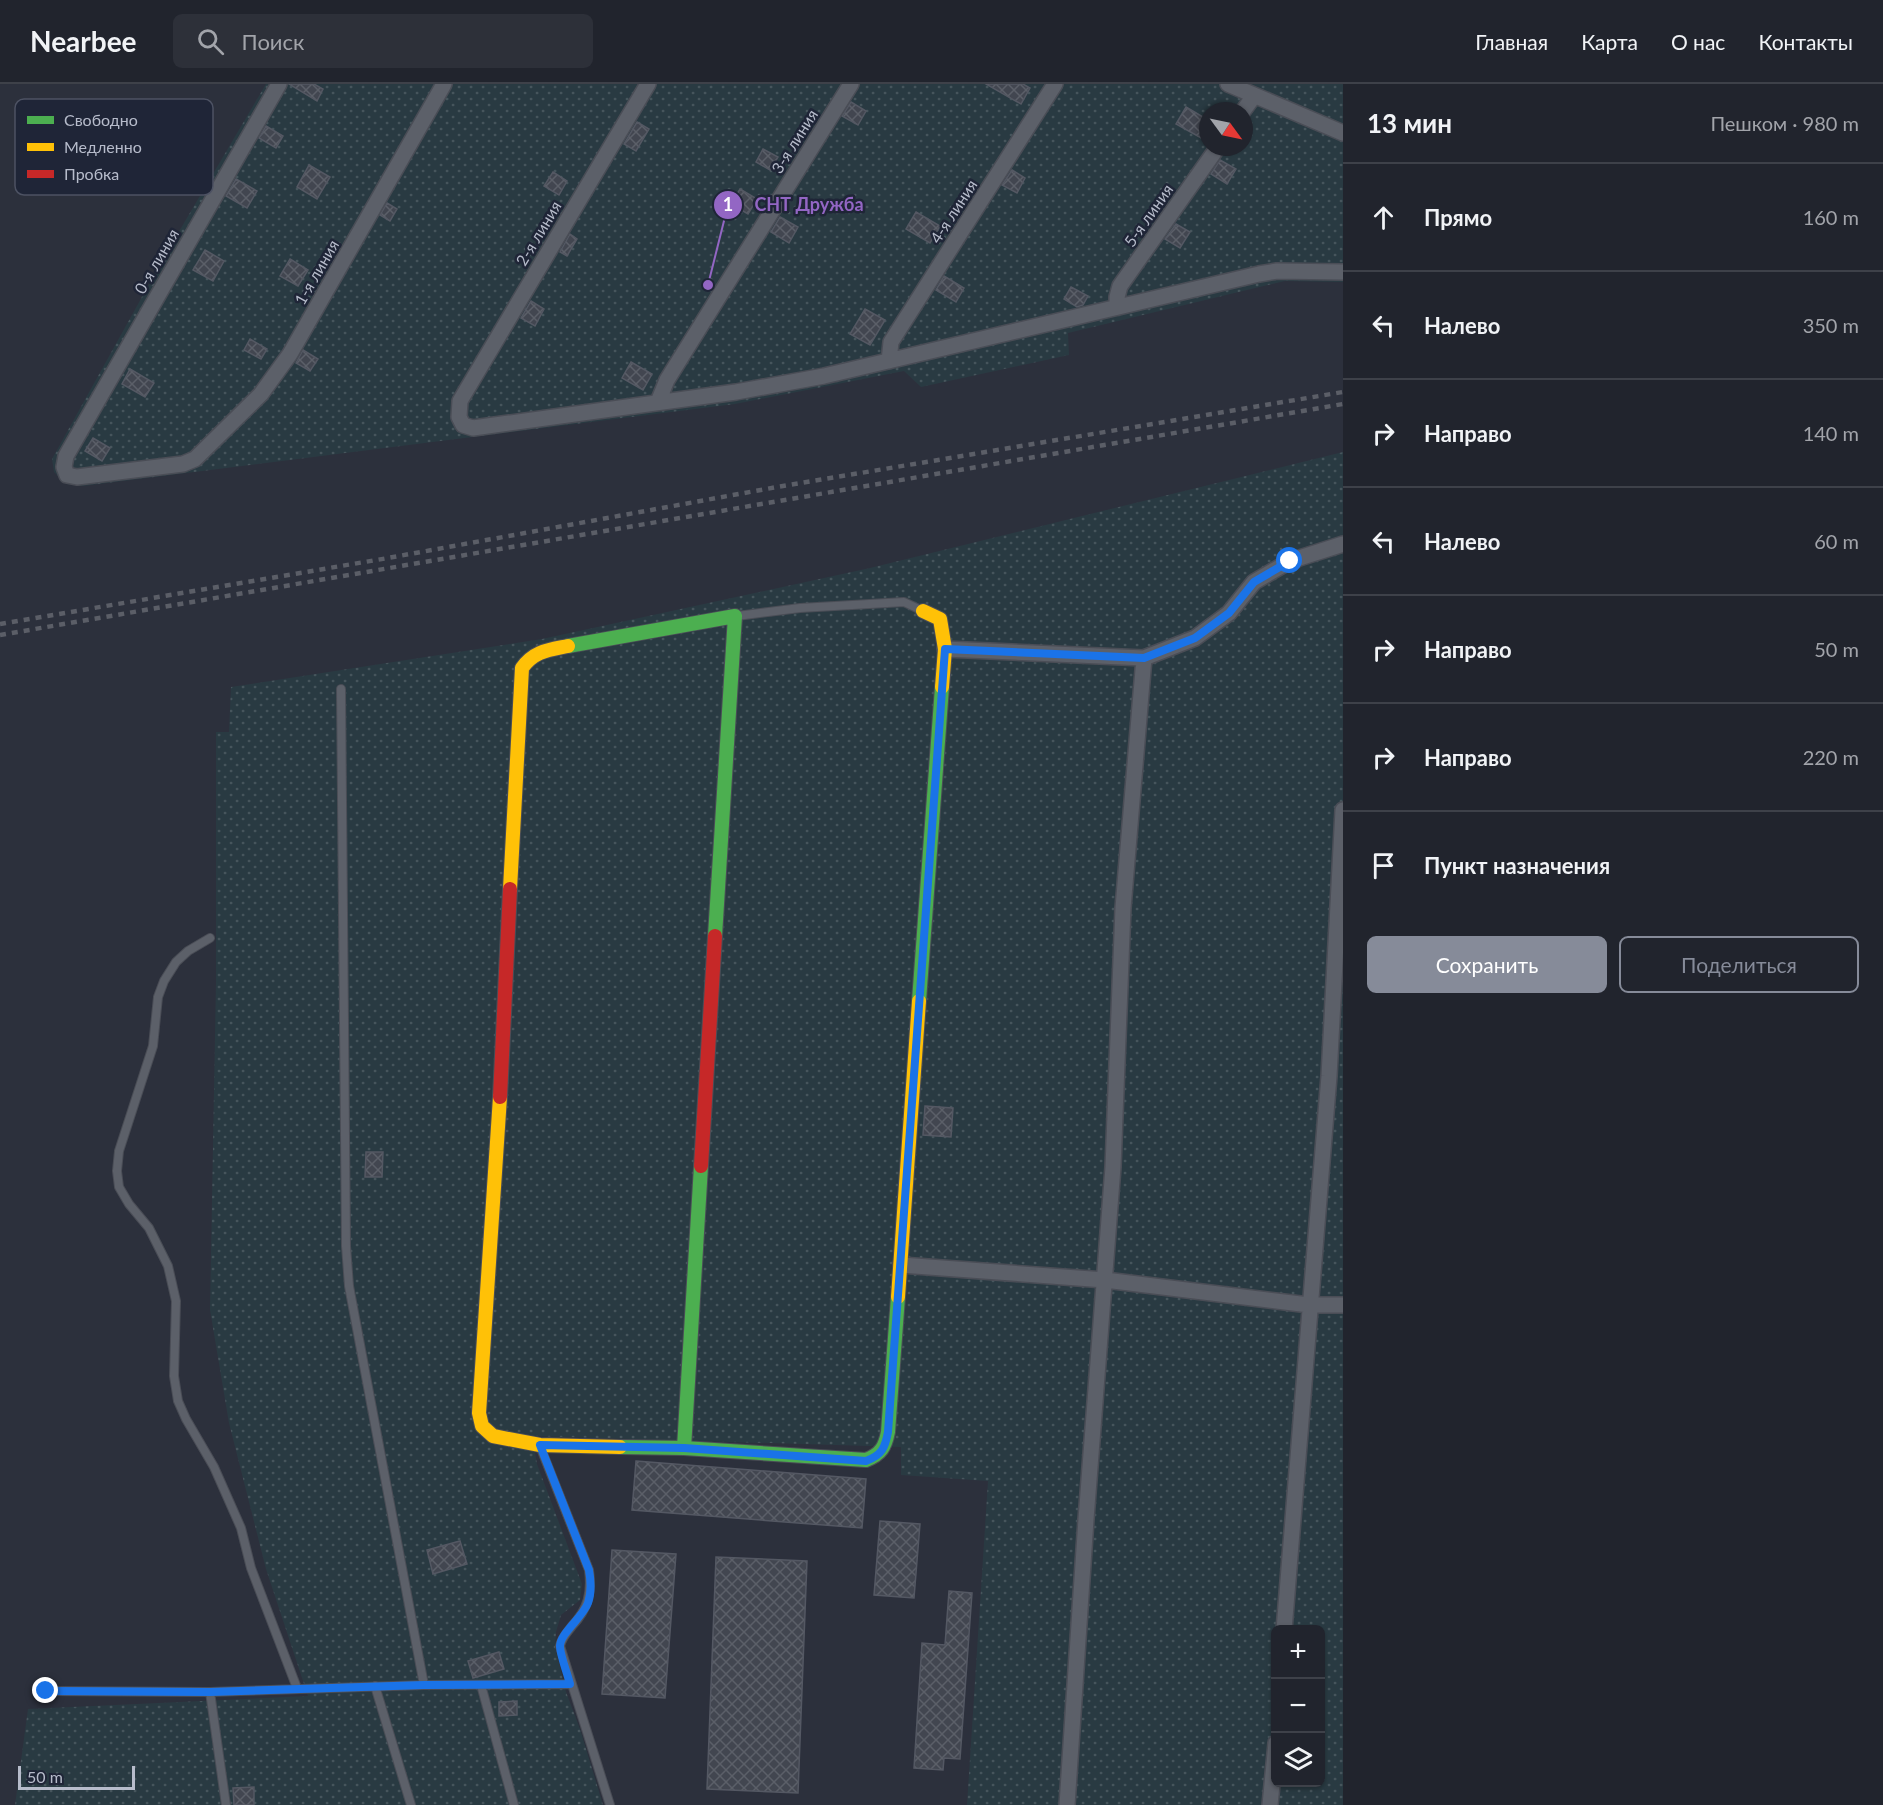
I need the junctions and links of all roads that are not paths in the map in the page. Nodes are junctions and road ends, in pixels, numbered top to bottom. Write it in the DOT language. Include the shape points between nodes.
graph roads {
  1 [pos="279,84"];
  2 [pos="444,84"];
  3 [pos="648,84"];
  4 [pos="851,84"];
  5 [pos="1055,84"];
  6 [pos="1228,84"];
  7 [pos="1254,96"];
  8 [pos="1250,102"];
  9 [pos="1343,133"];
  10 [pos="1212,156"];
  11 [pos="1343,272"];
  12 [pos="1117,307"];
  13 [pos="889,361"];
  14 [pos="658,402"];
  15 [pos="195,459"];
  16 [pos="1343,544"];
  17 [pos="923,611"];
  18 [pos="735,616"];
  19 [pos="945,649"];
  20 [pos="1144,658"];
  21 [pos="341,688"];
  22 [pos="1343,810"];
  23 [pos="210,938"];
  24 [pos="901,1264"];
  25 [pos="1105,1280"];
  26 [pos="1309,1305"];
  27 [pos="1343,1305"];
  28 [pos="540,1445"];
  29 [pos="684,1448"];
  30 [pos="1284,1625"];
  31 [pos="570,1684"];
  32 [pos="424,1685"];
  33 [pos="481,1685"];
  34 [pos="375,1686"];
  35 [pos="297,1688"];
  36 [pos="46,1691"];
  37 [pos="210,1692"];
  38 [pos="1271,1787"];
  39 [pos="226,1805"];
  40 [pos="411,1805"];
  41 [pos="514,1805"];
  42 [pos="610,1805"];
  43 [pos="1067,1805"];
  44 [pos="1270,1805"];
  1 -- 15 [label="street, 0-я линия" via="66,456 64,467 67,475 77,477 183,464"];
  2 -- 15 [label="street, 1-я линия" via="290,354 261,394"];
  3 -- 14 [label="street, 2-я линия" via="460,401 459,417 464,425 473,428"];
  4 -- 14 [label="street, 3-я линия" via="667,380"];
  5 -- 13 [label="street, 4-я линия" via="891,342"];
  6 -- 7 [label="street"];
  7 -- 8 [label="street"];
  7 -- 9 [label="street"];
  10 -- 12 [label="street, 5-я линия" via="1120,286"];
  11 -- 12 [label="street" via="1277,271"];
  12 -- 13 [label="street"];
  13 -- 14 [label="street" via="747,390"];
  16 -- 20 [label="street" via="1290,561 1254,582 1229,613 1195,638"];
  17 -- 18 [label="lane" via="904,602"];
  17 -- 19 [label="street" via="940,619"];
  18 -- 28 [label="street" via="541,651 522,668 479,1413 482,1426 493,1436"];
  18 -- 29 [label="street"];
  19 -- 20 [label="street"];
  19 -- 24 [label="street"];
  20 -- 25 [label="street" via="1123,908"];
  21 -- 32 [label="lane" via="349,1286"];
  22 -- 26 [label="street" via="1329,1076"];
  23 -- 35 [label="lane" via="176,962 164,981 158,997 153,1046 119,1151 117,1171 119,1187 149,1228 168,1266 176,1301 174,1376 178,1401 242,1528 251,1568"];
  24 -- 25 [label="street"];
  24 -- 29 [label="street" via="888,1432 878,1456 866,1461"];
  25 -- 26 [label="street"];
  25 -- 43 [label="street"];
  26 -- 27 [label="street"];
  26 -- 30 [label="street"];
  28 -- 29 [label="street"];
  28 -- 31 [label="lane" via="589,1570 588,1603 560,1646"];
  31 -- 33 [label="lane"];
  31 -- 42 [label="lane"];
  32 -- 33 [label="lane"];
  32 -- 34 [label="lane"];
  33 -- 41 [label="lane"];
  34 -- 35 [label="lane"];
  34 -- 40 [label="lane"];
  35 -- 37 [label="lane"];
  36 -- 37 [label="lane"];
  37 -- 39 [label="lane"];
  38 -- 44 [label="street"];
}
